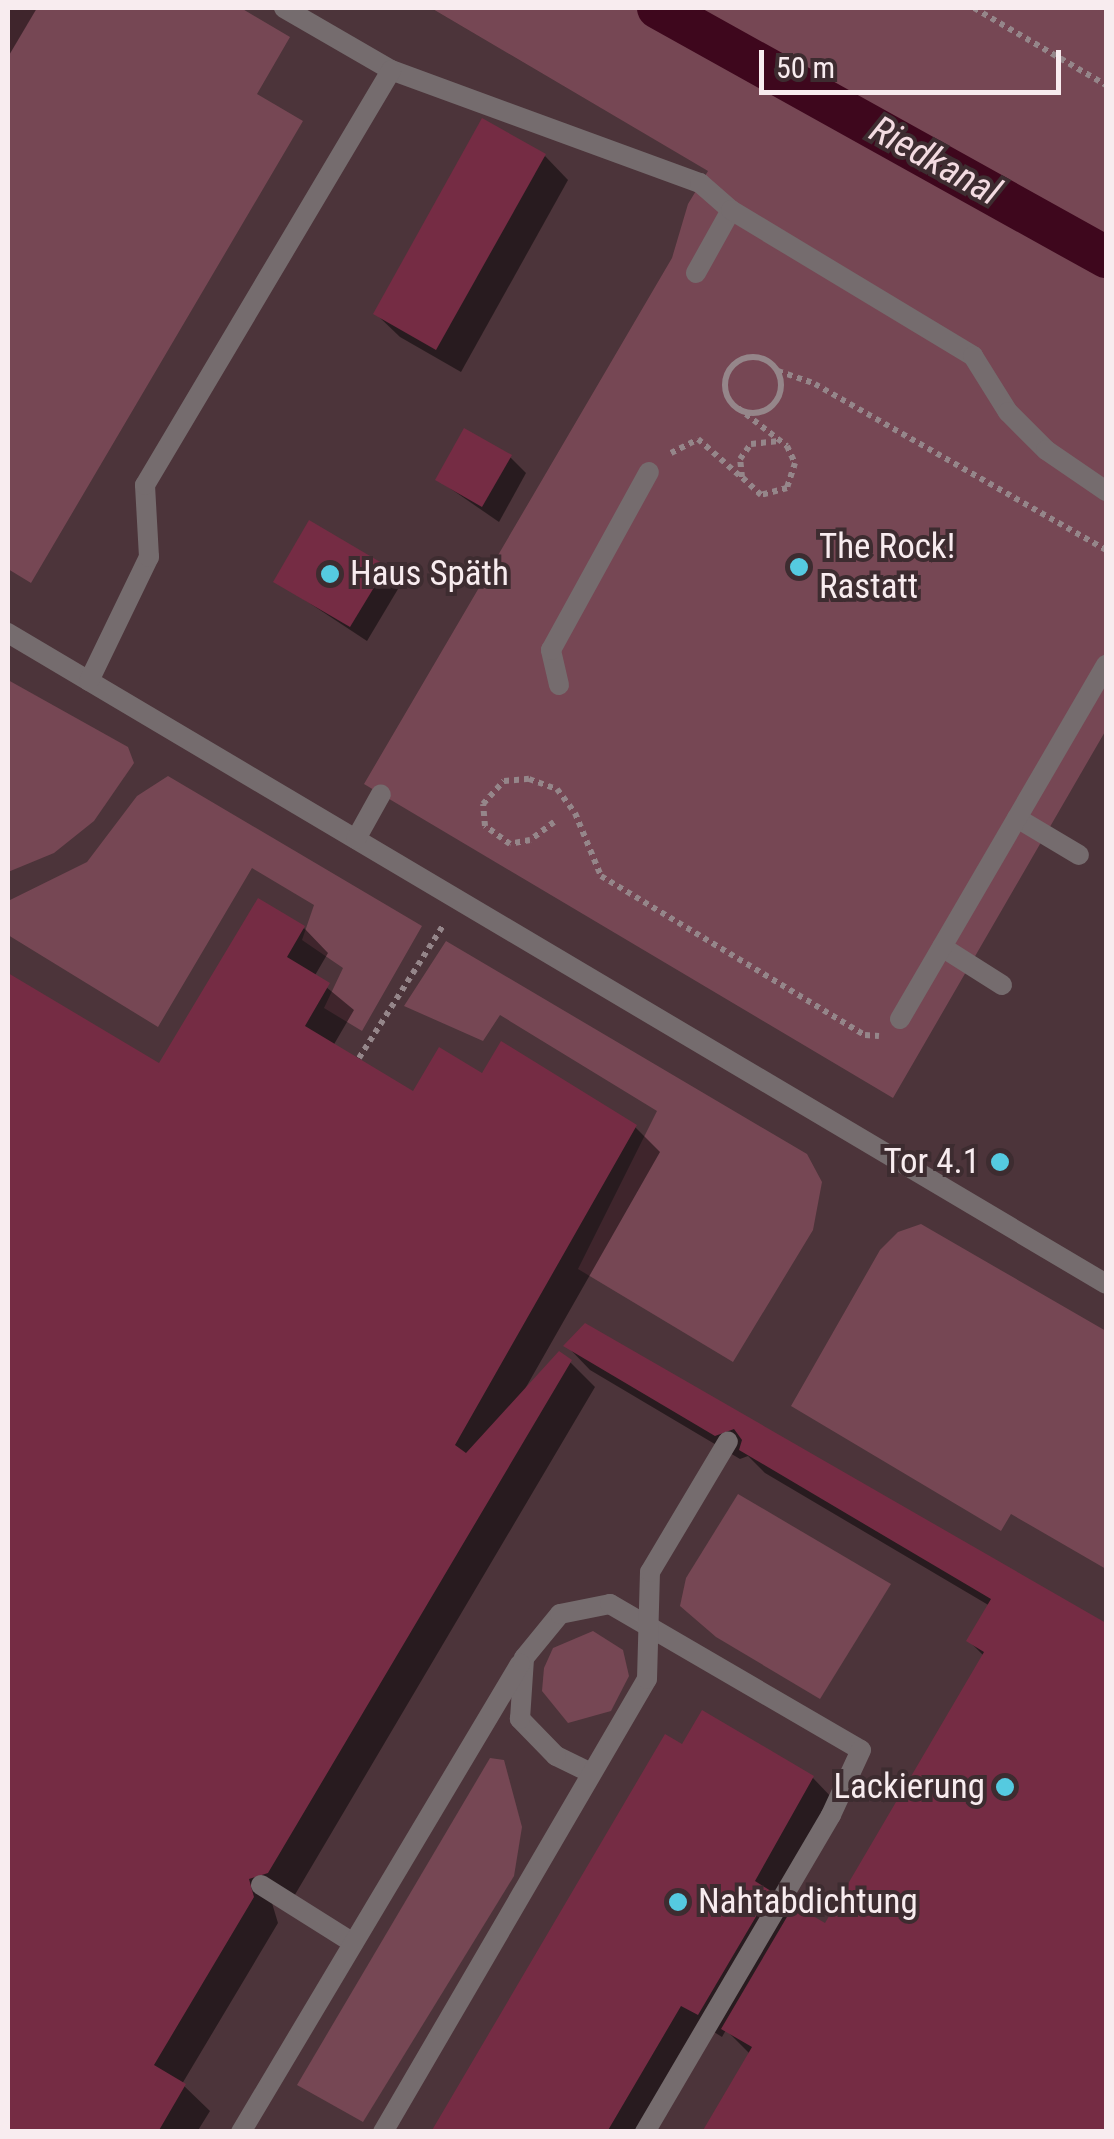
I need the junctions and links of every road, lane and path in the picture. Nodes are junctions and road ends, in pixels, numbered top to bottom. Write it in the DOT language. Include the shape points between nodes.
graph roads {
  1 [pos="284,8"];
  2 [pos="974,8"];
  3 [pos="391,70"];
  4 [pos="1106,85"];
  5 [pos="731,210"];
  6 [pos="696,273"];
  7 [pos="778,372"];
  8 [pos="738,408"];
  9 [pos="779,441"];
  10 [pos="649,472"];
  11 [pos="742,478"];
  12 [pos="1106,491"];
  13 [pos="1106,550"];
  14 [pos="8,633"];
  15 [pos="1106,665"];
  16 [pos="89,681"];
  17 [pos="559,685"];
  18 [pos="381,794"];
  19 [pos="1017,818"];
  20 [pos="554,822"];
  21 [pos="356,840"];
  22 [pos="1079,854"];
  23 [pos="459,900"];
  24 [pos="942,947"];
  25 [pos="1002,985"];
  26 [pos="900,1018"];
  27 [pos="359,1058"];
  28 [pos="1106,1284"];
  29 [pos="728,1441"];
  30 [pos="644,1619"];
  31 [pos="524,1658"];
  32 [pos="589,1772"];
  33 [pos="261,1885"];
  34 [pos="353,1943"];
  35 [pos="241,2132"];
  36 [pos="383,2132"];
  37 [pos="645,2132"];
  1 -- 3 [label="lane"];
  2 -- 4 [label="path"];
  3 -- 5 [label="lane" via="700,183"];
  3 -- 16 [label="lane" via="145,484 149,556"];
  5 -- 6 [label="lane"];
  5 -- 12 [label="lane" via="973,356 1008,412 1046,450"];
  7 -- 8 [label="path" via="781,390 772,406 755,413"];
  7 -- 8 [label="path" via="764,358 737,362 725,386"];
  7 -- 13 [label="path" via="829,392"];
  8 -- 9 [label="path"];
  9 -- 11 [label="path" via="760,440 744,451"];
  9 -- 11 [label="path" via="796,463 786,488 761,495"];
  10 -- 11 [label="path" via="698,439"];
  10 -- 17 [label="lane" via="551,650"];
  14 -- 16 [label="lane"];
  15 -- 19 [label="lane"];
  16 -- 21 [label="lane"];
  18 -- 21 [label="lane"];
  19 -- 22 [label="lane"];
  19 -- 24 [label="lane"];
  20 -- 26 [label="path" via="530,840 510,844 485,826 482,804 504,781 529,779 557,789 575,813 601,876 865,1035 881,1036"];
  21 -- 23 [label="lane"];
  23 -- 27 [label="path"];
  23 -- 28 [label="lane"];
  24 -- 25 [label="lane"];
  24 -- 26 [label="lane"];
  29 -- 30 [label="lane" via="650,1572"];
  30 -- 31 [label="lane" via="610,1604 560,1614"];
  30 -- 32 [label="lane" via="646,1679"];
  30 -- 37 [label="lane" via="860,1750 831,1815"];
  31 -- 32 [label="lane" via="520,1718 556,1756"];
  31 -- 34 [label="lane"];
  32 -- 36 [label="lane"];
  33 -- 34 [label="lane"];
  34 -- 35 [label="lane"];
}
